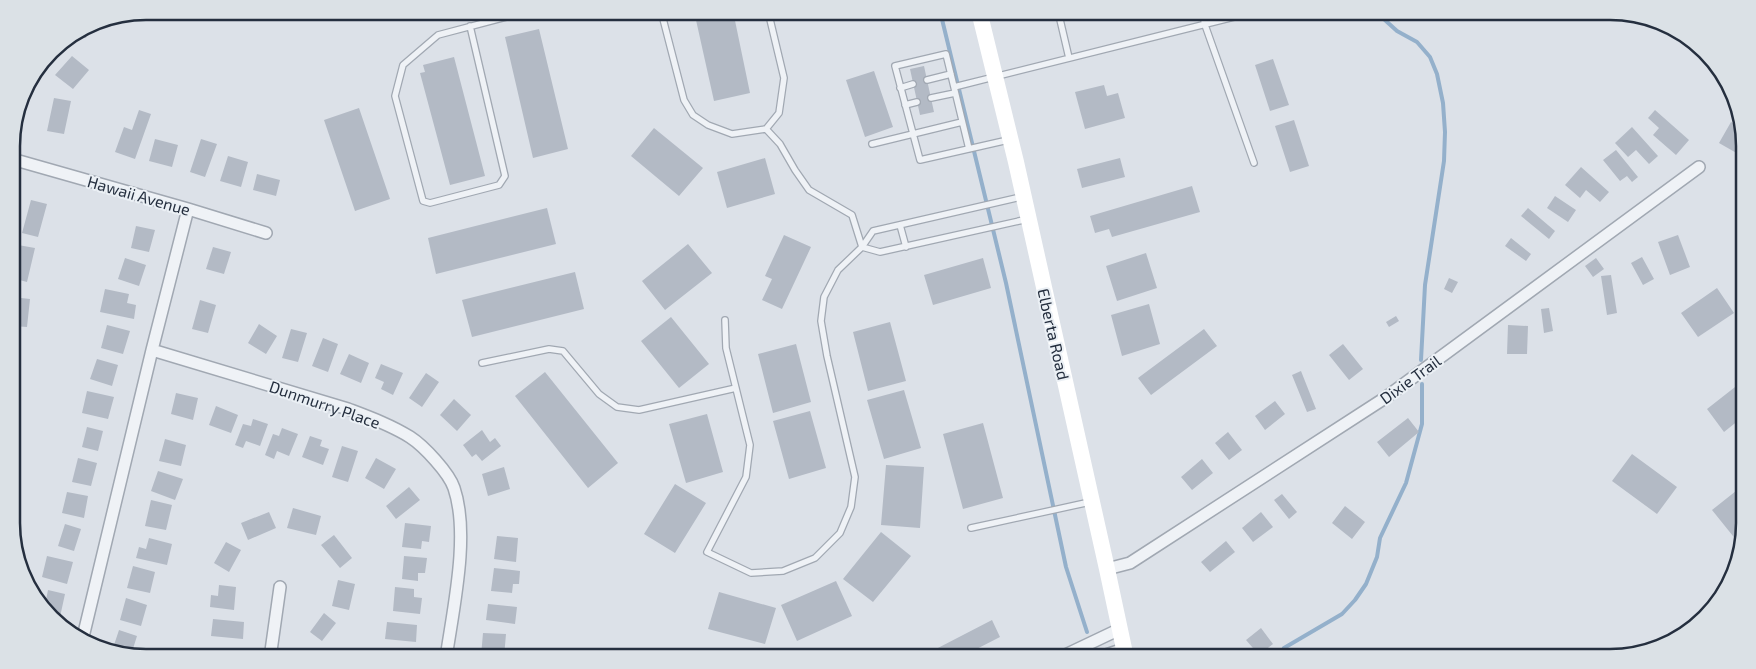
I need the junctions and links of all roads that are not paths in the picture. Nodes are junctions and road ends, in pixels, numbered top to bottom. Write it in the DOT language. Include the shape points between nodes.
graph roads {
  1 [pos="494,20"];
  2 [pos="663,20"];
  3 [pos="770,20"];
  4 [pos="981,20"];
  5 [pos="1060,20"];
  6 [pos="1204,20"];
  7 [pos="1226,20"];
  8 [pos="1205,25"];
  9 [pos="470,26"];
  10 [pos="1069,58"];
  11 [pos="951,74"];
  12 [pos="994,77"];
  13 [pos="927,80"];
  14 [pos="913,84"];
  15 [pos="900,88"];
  16 [pos="954,90"];
  17 [pos="931,98"];
  18 [pos="917,102"];
  19 [pos="905,105"];
  20 [pos="962,122"];
  21 [pos="766,129"];
  22 [pos="912,133"];
  23 [pos="1010,139"];
  24 [pos="872,144"];
  25 [pos="968,149"];
  26 [pos="20,161"];
  27 [pos="1254,163"];
  28 [pos="1698,167"];
  29 [pos="1023,196"];
  30 [pos="188,209"];
  31 [pos="1028,218"];
  32 [pos="900,224"];
  33 [pos="266,233"];
  34 [pos="862,247"];
  35 [pos="906,247"];
  36 [pos="725,320"];
  37 [pos="152,350"];
  38 [pos="482,363"];
  39 [pos="736,388"];
  40 [pos="1092,502"];
  41 [pos="971,528"];
  42 [pos="1108,569"];
  43 [pos="280,588"];
  44 [pos="1120,629"];
  45 [pos="84,633"];
  46 [pos="271,649"];
  47 [pos="447,649"];
  48 [pos="1077,649"];
  49 [pos="1124,649"];
  1 -- 9 [label="lane"];
  2 -- 21 [label="lane" via="684,100 693,115 732,134"];
  3 -- 21 [label="lane" via="784,78 779,113"];
  4 -- 12 [label="street, Elberta Road"];
  5 -- 10 [label="lane"];
  6 -- 8 [label="lane"];
  7 -- 8 [label="lane"];
  8 -- 10 [label="lane"];
  8 -- 27 [label="lane"];
  9 -- 9 [label="lane" via="504,176 498,185 430,203 423,201 395,96 403,66 438,35"];
  10 -- 12 [label="lane"];
  11 -- 13 [label="lane"];
  11 -- 15 [label="lane" via="946,54 895,66"];
  11 -- 16 [label="lane"];
  12 -- 16 [label="lane"];
  12 -- 23 [label="street, Elberta Road"];
  14 -- 15 [label="lane"];
  15 -- 19 [label="lane"];
  16 -- 17 [label="lane"];
  16 -- 20 [label="lane"];
  18 -- 19 [label="lane"];
  19 -- 22 [label="lane"];
  20 -- 22 [label="lane"];
  20 -- 25 [label="lane"];
  21 -- 34 [label="lane" via="780,144 809,190 852,215"];
  22 -- 24 [label="lane"];
  22 -- 25 [label="lane" via="920,160"];
  23 -- 25 [label="lane"];
  23 -- 29 [label="street, Elberta Road"];
  26 -- 30 [label="street, Hawaii Avenue"];
  28 -- 42 [label="street, Dixie Trail" via="1385,398 1130,563"];
  29 -- 31 [label="street, Elberta Road"];
  29 -- 32 [label="lane"];
  30 -- 33 [label="street, Hawaii Avenue"];
  30 -- 37 [label="street"];
  31 -- 35 [label="lane"];
  31 -- 40 [label="street, Elberta Road"];
  32 -- 34 [label="lane" via="873,231"];
  32 -- 35 [label="lane"];
  34 -- 35 [label="lane" via="880,252"];
  34 -- 39 [label="lane" via="838,270 824,297 822,321 854,477 851,507 840,533 815,558 783,571 751,573 707,552 746,477 750,446"];
  36 -- 39 [label="lane" via="726,348"];
  37 -- 45 [label="street"];
  37 -- 47 [label="street, Dunmurry Place" via="370,417 411,437 436,459 454,487 461,545"];
  38 -- 39 [label="lane" via="549,349 562,351 599,394 617,406 640,410"];
  40 -- 41 [label="lane"];
  40 -- 42 [label="street, Elberta Road"];
  42 -- 44 [label="street, Elberta Road"];
  43 -- 46 [label="street"];
  44 -- 48 [label="street"];
  44 -- 49 [label="street, Elberta Road"];
}
